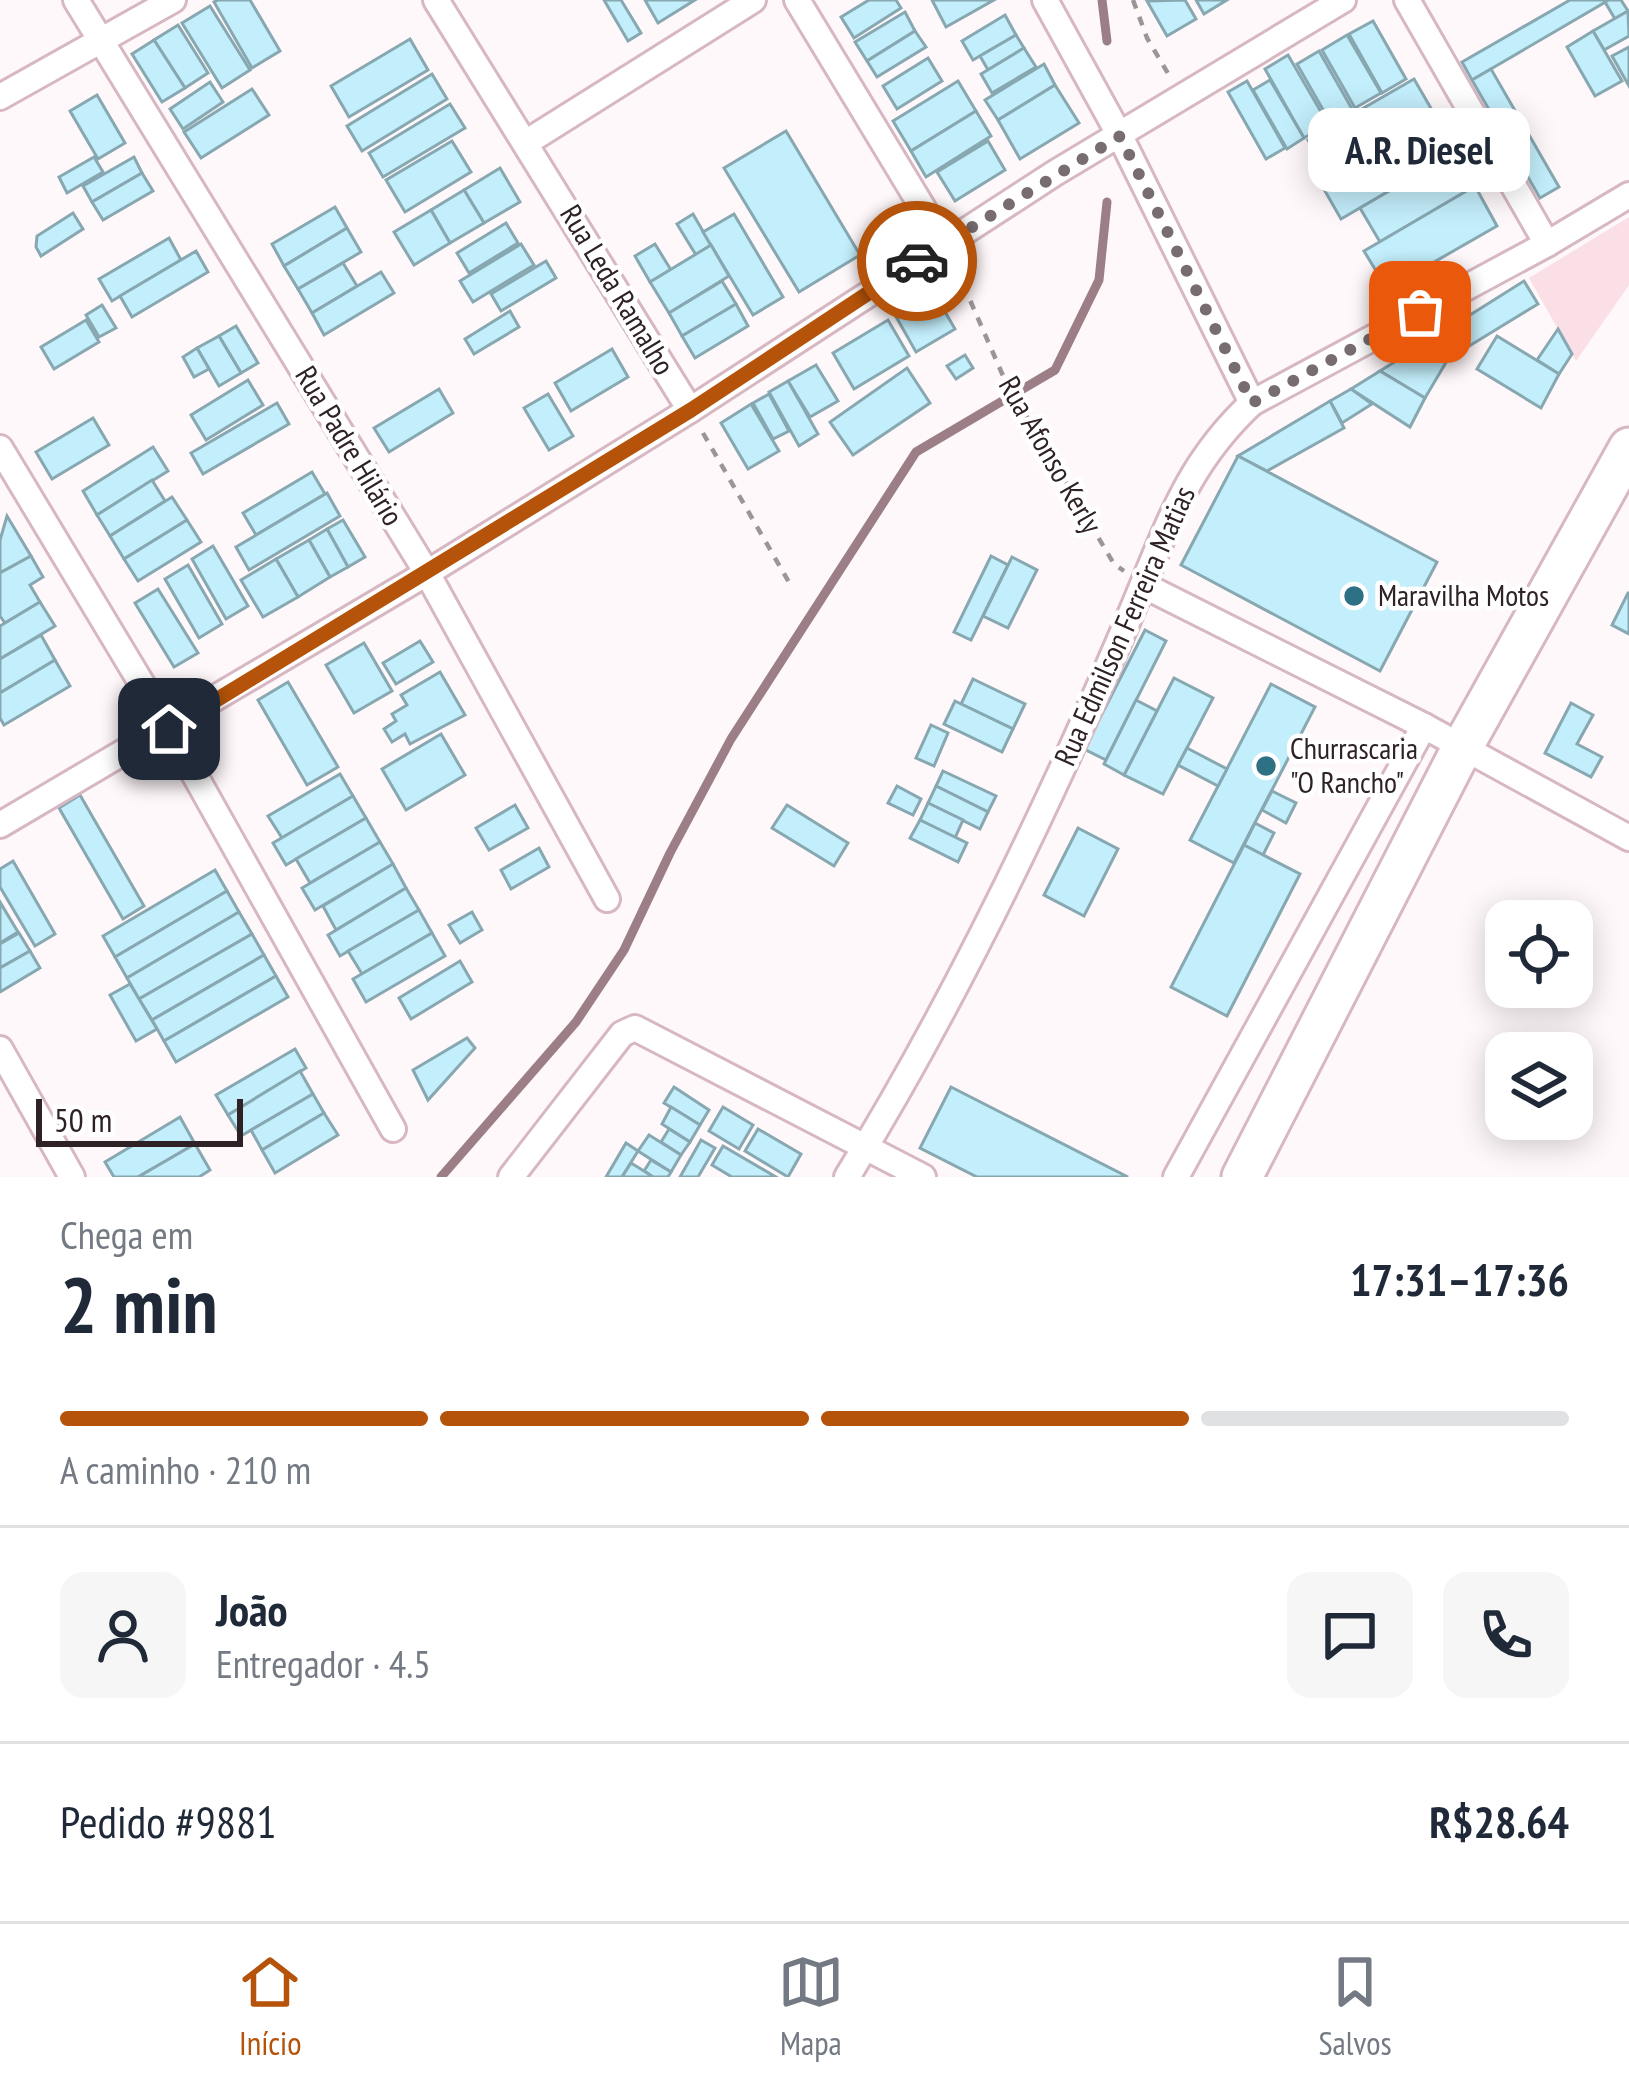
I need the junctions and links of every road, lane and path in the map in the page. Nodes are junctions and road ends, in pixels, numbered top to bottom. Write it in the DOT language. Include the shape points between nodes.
graph roads {
  1 [pos="76,0"];
  2 [pos="173,0"];
  3 [pos="436,0"];
  4 [pos="753,0"];
  5 [pos="797,0"];
  6 [pos="1045,0"];
  7 [pos="1133,0"];
  8 [pos="1343,0"];
  9 [pos="1407,0"];
  10 [pos="104,41"];
  11 [pos="0,97"];
  12 [pos="1182,98"];
  13 [pos="1120,136"];
  14 [pos="526,142"];
  15 [pos="1629,195"];
  16 [pos="944,243"];
  17 [pos="1547,244"];
  18 [pos="1252,403"];
  19 [pos="691,410"];
  20 [pos="0,448"];
  21 [pos="1625,465"];
  22 [pos="427,573"];
  23 [pos="790,584"];
  24 [pos="1143,585"];
  25 [pos="1424,726"];
  26 [pos="169,729"];
  27 [pos="1462,748"];
  28 [pos="0,825"];
  29 [pos="1629,838"];
  30 [pos="608,899"];
  31 [pos="0,1049"];
  32 [pos="393,1130"];
  33 [pos="866,1146"];
  34 [pos="72,1177"];
  35 [pos="511,1177"];
  36 [pos="847,1177"];
  37 [pos="922,1177"];
  38 [pos="1176,1177"];
  39 [pos="1242,1177"];
  1 -- 10 [label="street, Rua Padre Hilário"];
  2 -- 10 [label="street"];
  3 -- 14 [label="street, Rua Leda Ramalho"];
  4 -- 14 [label="street"];
  5 -- 16 [label="street"];
  6 -- 13 [label="street"];
  7 -- 12 [label="path"];
  8 -- 12 [label="street"];
  9 -- 17 [label="street"];
  10 -- 11 [label="street"];
  10 -- 22 [label="street, Rua Padre Hilário"];
  12 -- 13 [label="street"];
  13 -- 16 [label="street"];
  13 -- 18 [label="street"];
  14 -- 19 [label="street, Rua Leda Ramalho"];
  15 -- 17 [label="street, Rua Edmilson Ferreira Matias"];
  16 -- 19 [label="street"];
  16 -- 24 [label="path, Rua Afonso Kerly" via="1004,378 1114,564"];
  17 -- 18 [label="street, Rua Edmilson Ferreira Matias"];
  18 -- 24 [label="street, Rua Edmilson Ferreira Matias" via="1189,478"];
  19 -- 22 [label="street"];
  19 -- 23 [label="path, Rua Leda Ramalho"];
  20 -- 26 [label="street"];
  21 -- 27 [label="main road"];
  22 -- 26 [label="street"];
  22 -- 30 [label="street, Rua Padre Hilário"];
  24 -- 25 [label="street"];
  24 -- 33 [label="street, Rua Edmilson Ferreira Matias" via="976,944"];
  25 -- 27 [label="street"];
  25 -- 38 [label="street"];
  26 -- 28 [label="street"];
  26 -- 32 [label="street"];
  27 -- 29 [label="street"];
  27 -- 39 [label="main road"];
  31 -- 34 [label="street"];
  33 -- 35 [label="street" via="635,1028 622,1034"];
  33 -- 36 [label="street, Rua Edmilson Ferreira Matias"];
  33 -- 37 [label="street"];
}
